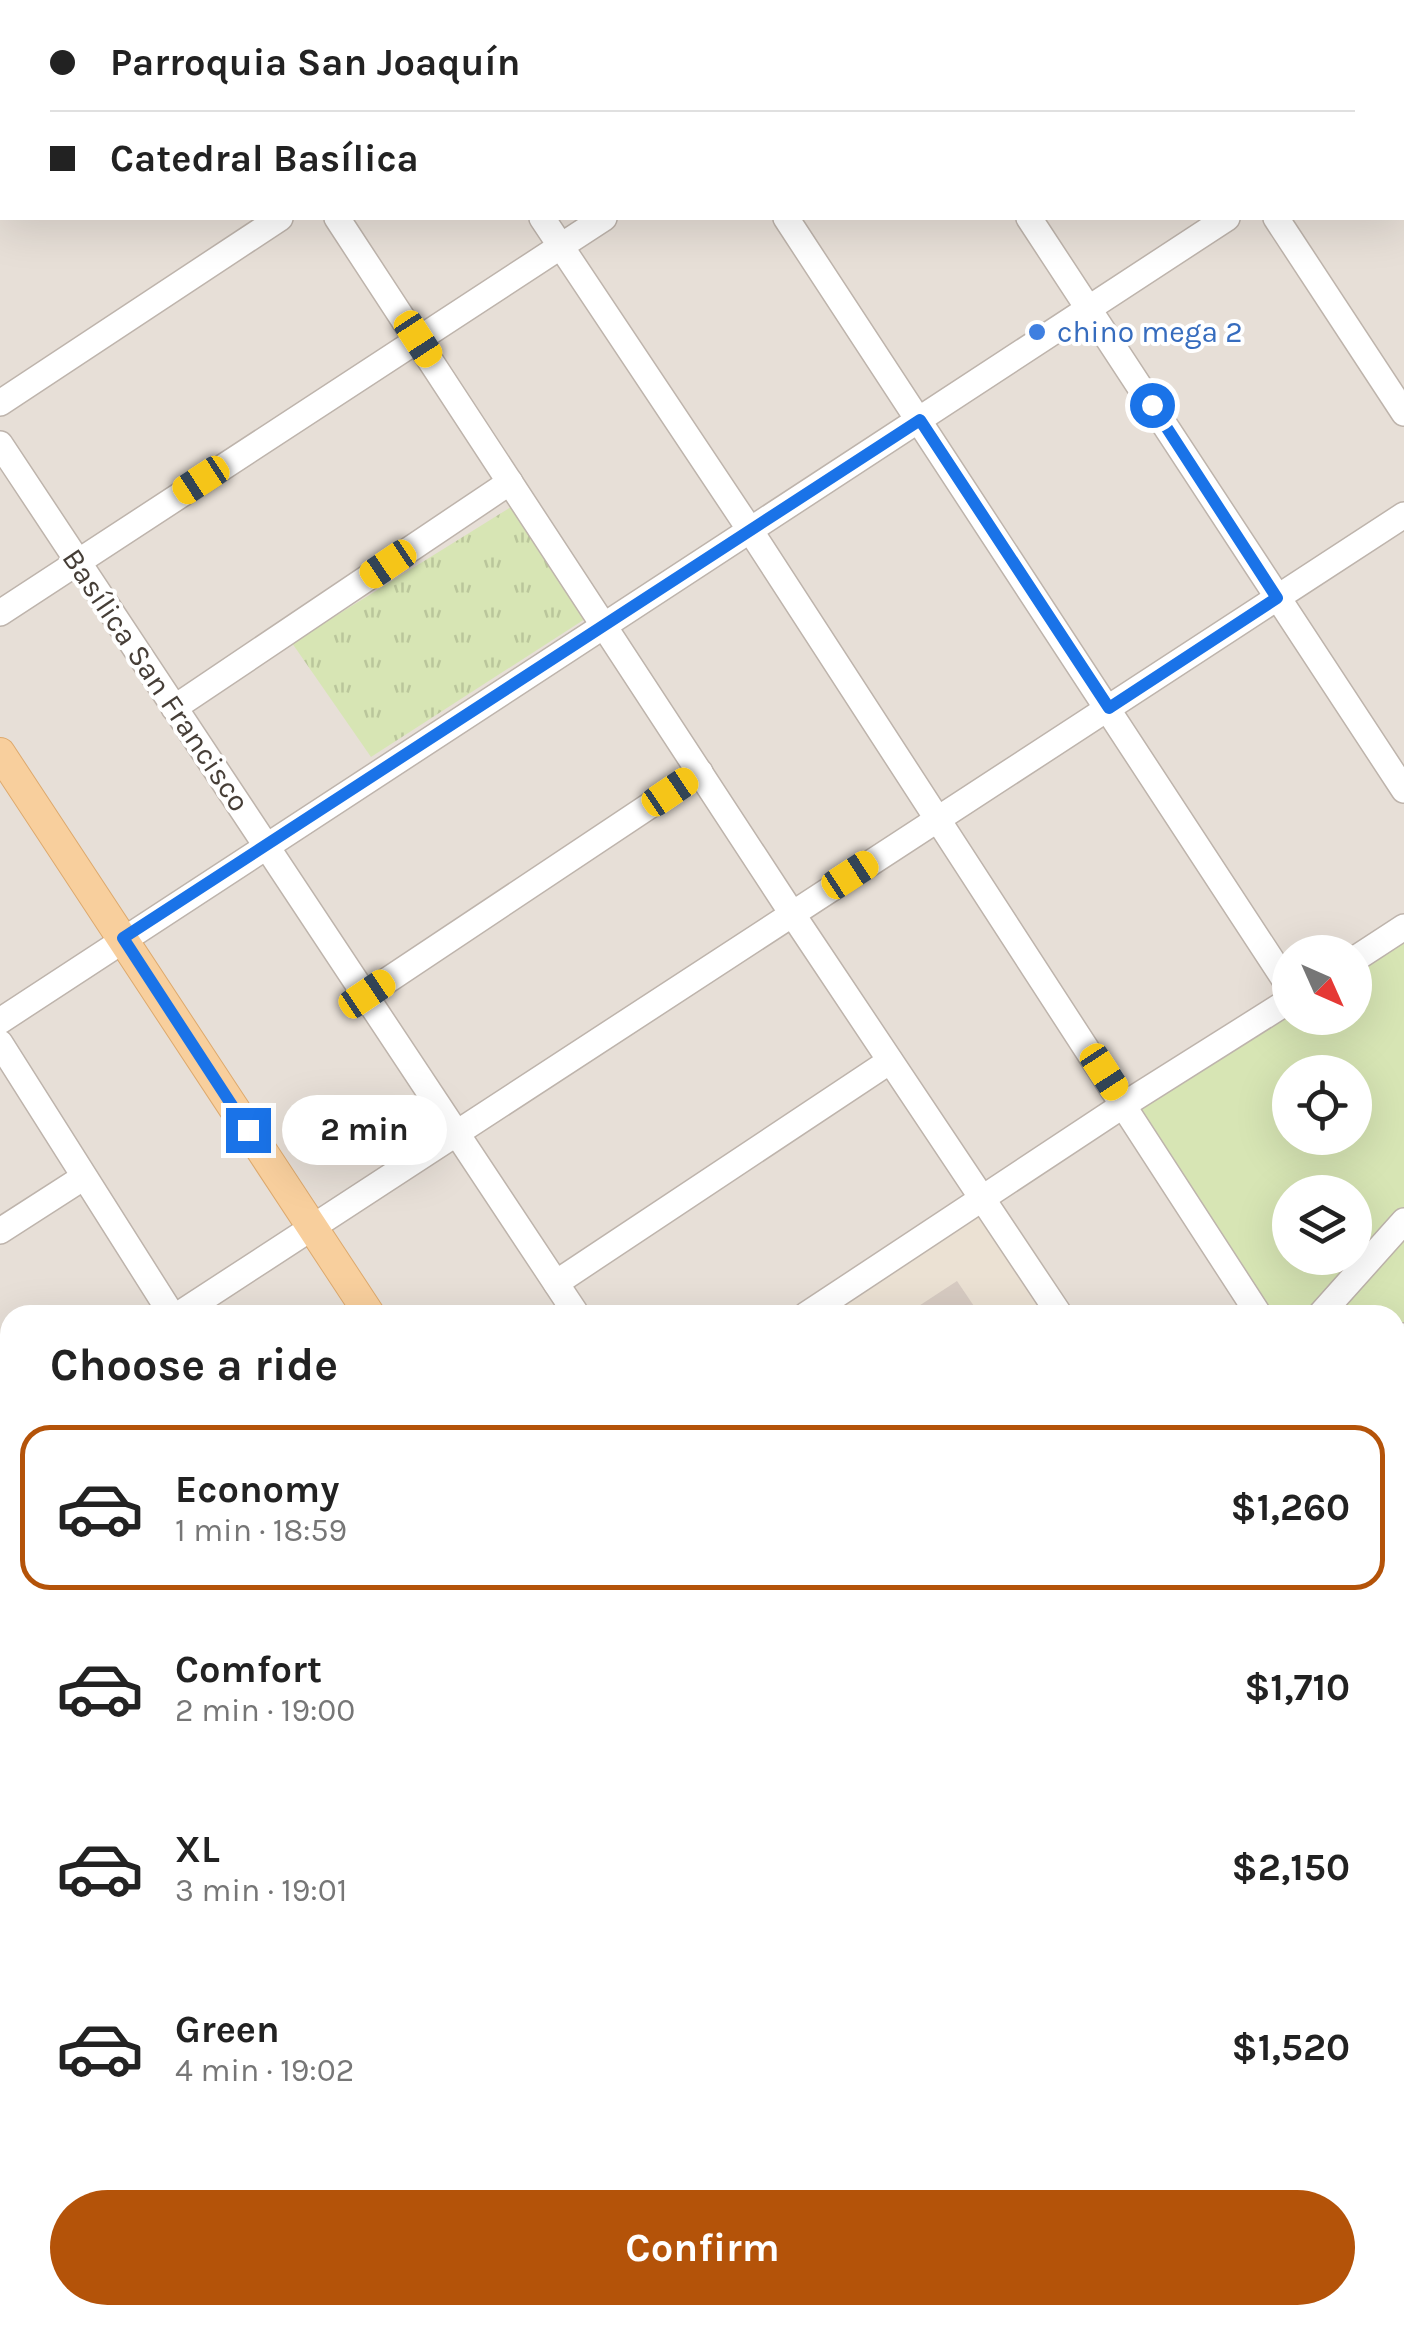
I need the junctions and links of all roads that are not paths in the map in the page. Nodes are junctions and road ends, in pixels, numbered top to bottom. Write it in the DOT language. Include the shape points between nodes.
graph roads {
  1 [pos="277,220"];
  2 [pos="338,220"];
  3 [pos="543,220"];
  4 [pos="601,220"];
  5 [pos="787,220"];
  6 [pos="1030,220"];
  7 [pos="1224,220"];
  8 [pos="1277,220"];
  9 [pos="561,246"];
  10 [pos="1089,308"];
  11 [pos="418,339"];
  12 [pos="0,403"];
  13 [pos="1404,413"];
  14 [pos="920,420"];
  15 [pos="0,444"];
  16 [pos="510,482"];
  17 [pos="1404,514"];
  18 [pos="750,530"];
  19 [pos="77,562"];
  20 [pos="1277,598"];
  21 [pos="0,613"];
  22 [pos="604,624"];
  23 [pos="174,708"];
  24 [pos="1109,708"];
  25 [pos="0,753"];
  26 [pos="700,772"];
  27 [pos="1404,790"];
  28 [pos="938,818"];
  29 [pos="265,845"];
  30 [pos="791,912"];
  31 [pos="1404,927"];
  32 [pos="123,938"];
  33 [pos="1372,947"];
  34 [pos="1272,960"];
  35 [pos="367,994"];
  36 [pos="1272,1011"];
  37 [pos="0,1022"];
  38 [pos="0,1042"];
  39 [pos="890,1062"];
  40 [pos="1124,1104"];
  41 [pos="457,1131"];
  42 [pos="84,1177"];
  43 [pos="982,1198"];
  44 [pos="1404,1221"];
  45 [pos="311,1226"];
  46 [pos="0,1231"];
  47 [pos="556,1283"];
  48 [pos="168,1305"];
  49 [pos="190,1305"];
  50 [pos="363,1305"];
  51 [pos="571,1305"];
  52 [pos="821,1305"];
  53 [pos="1053,1305"];
  54 [pos="1254,1305"];
  55 [pos="1329,1305"];
  1 -- 12 [label="street"];
  2 -- 11 [label="street"];
  3 -- 9 [label="street"];
  4 -- 9 [label="street"];
  5 -- 14 [label="street"];
  6 -- 10 [label="street"];
  7 -- 10 [label="street"];
  8 -- 13 [label="street"];
  9 -- 11 [label="street"];
  9 -- 18 [label="street"];
  10 -- 14 [label="street"];
  10 -- 20 [label="street"];
  11 -- 16 [label="street"];
  11 -- 19 [label="street"];
  14 -- 18 [label="street"];
  14 -- 24 [label="street"];
  15 -- 19 [label="street, Basílica San Francisco"];
  16 -- 22 [label="street"];
  16 -- 23 [label="street"];
  17 -- 20 [label="street"];
  18 -- 22 [label="street"];
  18 -- 28 [label="street"];
  19 -- 21 [label="street"];
  19 -- 23 [label="street, Basílica San Francisco"];
  20 -- 24 [label="street"];
  20 -- 27 [label="street"];
  22 -- 26 [label="street"];
  22 -- 29 [label="street"];
  23 -- 29 [label="street, Basílica San Francisco"];
  24 -- 28 [label="street"];
  24 -- 34 [label="street"];
  25 -- 32 [label="main road"];
  26 -- 30 [label="street"];
  26 -- 35 [label="street"];
  28 -- 30 [label="street"];
  28 -- 40 [label="street"];
  29 -- 32 [label="street"];
  29 -- 35 [label="street, Basílica San Francisco"];
  30 -- 39 [label="street"];
  30 -- 41 [label="street"];
  31 -- 33 [label="street"];
  32 -- 37 [label="street"];
  32 -- 45 [label="main road"];
  35 -- 41 [label="street, Basílica San Francisco"];
  36 -- 40 [label="street"];
  38 -- 42 [label="street"];
  39 -- 43 [label="street"];
  39 -- 47 [label="street"];
  40 -- 43 [label="street"];
  40 -- 54 [label="street"];
  41 -- 45 [label="street"];
  41 -- 47 [label="street, Basílica San Francisco"];
  42 -- 46 [label="street"];
  42 -- 48 [label="street"];
  43 -- 52 [label="street"];
  43 -- 53 [label="street"];
  44 -- 55 [label="street"];
  45 -- 49 [label="street"];
  45 -- 50 [label="main road"];
  47 -- 51 [label="street, Basílica San Francisco"];
}
